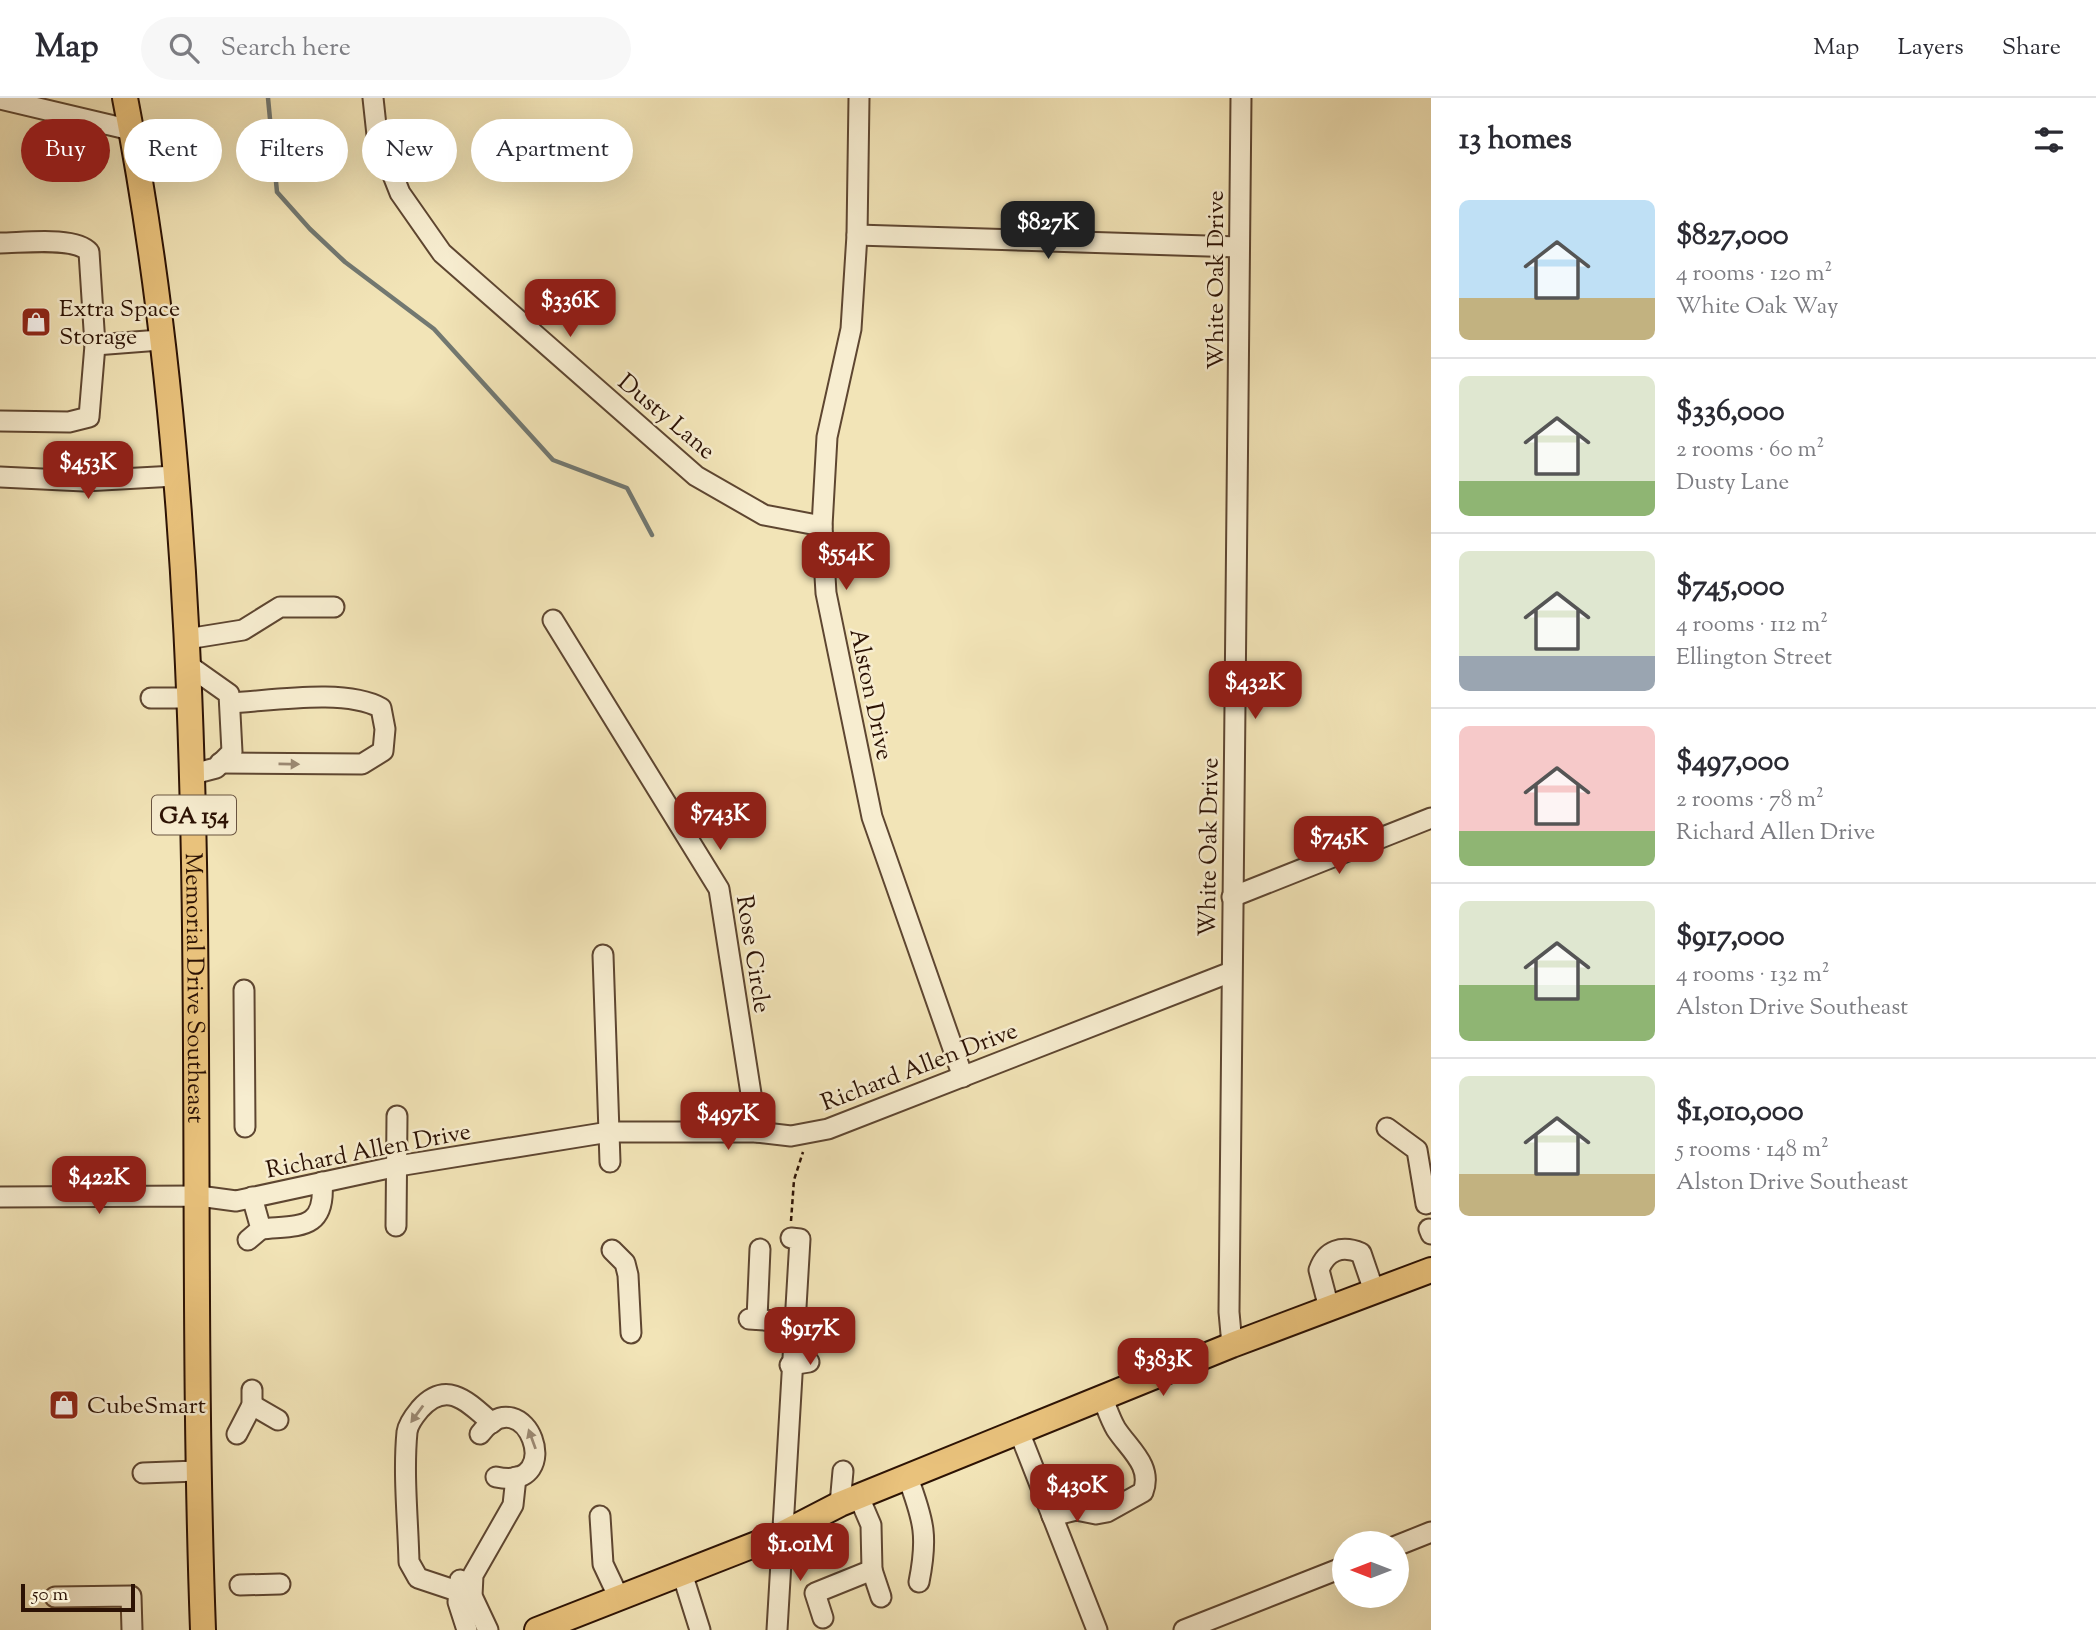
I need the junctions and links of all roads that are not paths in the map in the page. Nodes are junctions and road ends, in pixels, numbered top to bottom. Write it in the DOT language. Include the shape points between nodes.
graph roads {
  1 [pos="125,98"];
  2 [pos="373,98"];
  3 [pos="859,98"];
  4 [pos="1241,98"];
  5 [pos="0,99"];
  6 [pos="129,119"];
  7 [pos="124,128"];
  8 [pos="141,182"];
  9 [pos="857,235"];
  10 [pos="0,243"];
  11 [pos="1240,247"];
  12 [pos="160,340"];
  13 [pos="95,345"];
  14 [pos="0,421"];
  15 [pos="175,476"];
  16 [pos="0,477"];
  17 [pos="822,526"];
  18 [pos="334,607"];
  19 [pos="553,620"];
  20 [pos="187,639"];
  21 [pos="188,665"];
  22 [pos="151,698"];
  23 [pos="190,698"];
  24 [pos="230,704"];
  25 [pos="220,763"];
  26 [pos="193,775"];
  27 [pos="1431,818"];
  28 [pos="1232,897"];
  29 [pos="603,955"];
  30 [pos="1231,972"];
  31 [pos="244,990"];
  32 [pos="963,1077"];
  33 [pos="397,1116"];
  34 [pos="245,1127"];
  35 [pos="1387,1128"];
  36 [pos="609,1132"];
  37 [pos="757,1132"];
  38 [pos="610,1162"];
  39 [pos="398,1166"];
  40 [pos="322,1182"];
  41 [pos="198,1196"];
  42 [pos="0,1197"];
  43 [pos="252,1197"];
  44 [pos="1426,1204"];
  45 [pos="396,1226"];
  46 [pos="791,1238"];
  47 [pos="761,1249"];
  48 [pos="612,1250"];
  49 [pos="1431,1269"];
  50 [pos="1374,1291"];
  51 [pos="1329,1308"];
  52 [pos="792,1322"];
  53 [pos="631,1333"];
  54 [pos="1232,1345"];
  55 [pos="1103,1399"];
  56 [pos="278,1420"];
  57 [pos="237,1434"];
  58 [pos="1020,1434"];
  59 [pos="197,1471"];
  60 [pos="843,1471"];
  61 [pos="143,1473"];
  62 [pos="505,1477"];
  63 [pos="908,1478"];
  64 [pos="850,1501"];
  65 [pos="600,1516"];
  66 [pos="1052,1516"];
  67 [pos="493,1517"];
  68 [pos="1431,1532"];
  69 [pos="782,1534"];
  70 [pos="481,1541"];
  71 [pos="1409,1541"];
  72 [pos="872,1570"];
  73 [pos="1332,1572"];
  74 [pos="682,1573"];
  75 [pos="919,1582"];
  76 [pos="280,1584"];
  77 [pos="240,1585"];
  78 [pos="465,1593"];
  79 [pos="55,1597"];
  80 [pos="881,1597"];
  81 [pos="619,1598"];
  82 [pos="823,1618"];
  83 [pos="132,1630"];
  84 [pos="203,1630"];
  85 [pos="467,1630"];
  86 [pos="488,1630"];
  87 [pos="537,1630"];
  88 [pos="700,1630"];
  89 [pos="777,1630"];
  90 [pos="1097,1630"];
  91 [pos="1184,1630"];
  1 -- 6 [label="main road, Memorial Drive Southeast / GA 154"];
  2 -- 17 [label="street, Dusty Lane" via="377,135 400,193 442,253 696,476 764,515"];
  3 -- 9 [label="street, Alston Drive"];
  4 -- 11 [label="street, White Oak Drive"];
  5 -- 7 [label="street"];
  8 -- 12 [label="main road, Memorial Drive Southeast / GA 154"];
  9 -- 11 [label="street"];
  9 -- 17 [label="street, Alston Drive" via="851,329 827,438"];
  10 -- 13 [label="street" via="85,247 91,267"];
  11 -- 28 [label="street, White Oak Drive"];
  12 -- 13 [label="street"];
  12 -- 15 [label="main road, Memorial Drive Southeast / GA 154"];
  13 -- 14 [label="street" via="89,417 69,422"];
  15 -- 16 [label="street" via="84,481"];
  15 -- 20 [label="main road, Memorial Drive Southeast / GA 154"];
  17 -- 32 [label="street, Alston Drive" via="826,593 872,817"];
  18 -- 20 [label="street" via="280,607 243,630"];
  19 -- 37 [label="street, Rose Circle" via="719,889"];
  20 -- 21 [label="main road, Memorial Drive Southeast / GA 154"];
  21 -- 23 [label="main road, Memorial Drive Southeast / GA 154"];
  21 -- 24 [label="street" via="229,694"];
  22 -- 23 [label="street"];
  23 -- 26 [label="main road, Memorial Drive Southeast / GA 154"];
  24 -- 25 [label="street" via="232,752"];
  25 -- 24 [label="street, one-way" via="362,764 383,751 386,740 382,708 371,702 330,698"];
  25 -- 26 [label="street"];
  26 -- 41 [label="main road, Memorial Drive Southeast / GA 154"];
  27 -- 28 [label="street"];
  28 -- 30 [label="street, White Oak Drive"];
  29 -- 36 [label="street"];
  30 -- 32 [label="street, Richard Allen Drive"];
  30 -- 54 [label="street, White Oak Drive"];
  31 -- 34 [label="street"];
  32 -- 37 [label="street, Richard Allen Drive" via="828,1129 791,1136"];
  33 -- 39 [label="street"];
  35 -- 44 [label="street" via="1417,1150"];
  36 -- 37 [label="street, Richard Allen Drive"];
  36 -- 38 [label="street"];
  36 -- 39 [label="street, Richard Allen Drive"];
  39 -- 40 [label="street, Richard Allen Drive"];
  39 -- 45 [label="street"];
  40 -- 43 [label="street, Richard Allen Drive"];
  40 -- 43 [label="street" via="324,1204 314,1219 255,1234"];
  41 -- 42 [label="street, Richard Allen Drive"];
  41 -- 43 [label="street, Richard Allen Drive" via="220,1201"];
  41 -- 59 [label="main road, Memorial Drive Southeast / GA 154"];
  46 -- 52 [label="street" via="800,1239"];
  47 -- 52 [label="street" via="753,1319"];
  48 -- 53 [label="street" via="625,1263 628,1275"];
  49 -- 50 [label="main road"];
  50 -- 51 [label="main road"];
  50 -- 51 [label="street" via="1361,1253 1340,1249 1328,1253 1319,1270"];
  51 -- 54 [label="main road"];
  52 -- 69 [label="street" via="800,1364 794,1468"];
  54 -- 55 [label="main road"];
  55 -- 58 [label="main road"];
  55 -- 66 [label="street" via="1116,1429 1139,1457 1145,1477 1143,1492 1107,1512 1076,1510"];
  56 -- 57 [label="street" via="252,1397"];
  58 -- 63 [label="main road"];
  58 -- 66 [label="street"];
  59 -- 61 [label="street"];
  59 -- 84 [label="main road, Memorial Drive Southeast / GA 154"];
  60 -- 64 [label="street"];
  62 -- 67 [label="street"];
  62 -- 78 [label="street" via="513,1505"];
  62 -- 78 [label="street, one-way" via="533,1463 534,1438 517,1421 486,1429 471,1404 443,1394 431,1398 407,1429 409,1562 418,1578"];
  63 -- 64 [label="main road"];
  63 -- 75 [label="street" via="922,1515 926,1547"];
  64 -- 69 [label="main road"];
  64 -- 72 [label="street" via="871,1525"];
  65 -- 81 [label="street" via="603,1564"];
  66 -- 90 [label="street"];
  68 -- 71 [label="street"];
  69 -- 74 [label="main road"];
  69 -- 89 [label="street"];
  70 -- 78 [label="street" via="461,1579"];
  72 -- 80 [label="street"];
  72 -- 82 [label="street" via="814,1593"];
  73 -- 91 [label="street"];
  74 -- 81 [label="main road"];
  74 -- 88 [label="street"];
  76 -- 77 [label="street"];
  78 -- 85 [label="street" via="458,1602"];
  78 -- 86 [label="street"];
  79 -- 83 [label="street" via="131,1595"];
  81 -- 87 [label="main road"];
}
